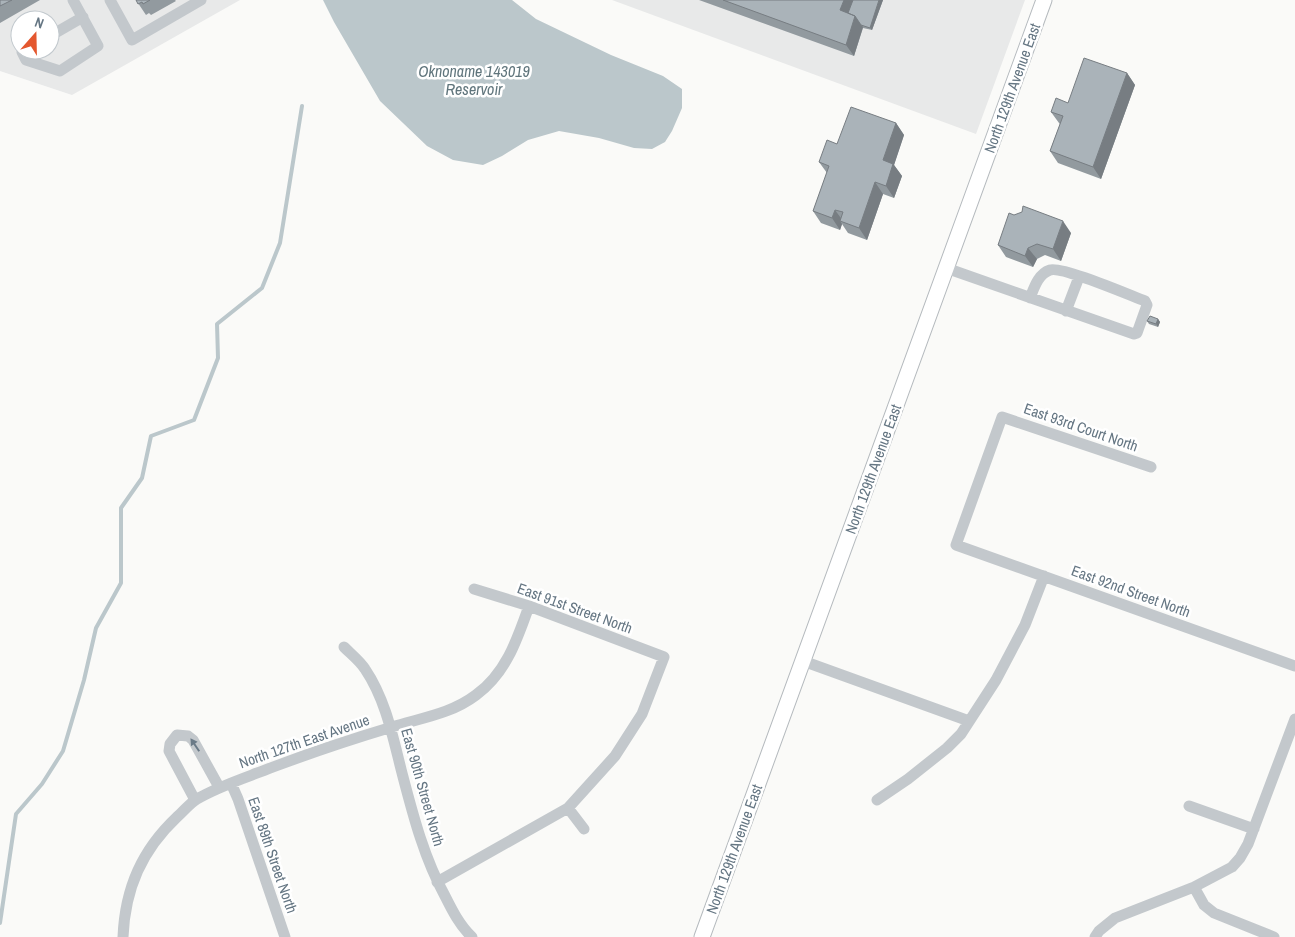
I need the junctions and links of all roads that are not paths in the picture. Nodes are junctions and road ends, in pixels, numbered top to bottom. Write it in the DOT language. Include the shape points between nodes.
graph roads {
  1 [pos="73,0"];
  2 [pos="110,0"];
  3 [pos="201,0"];
  4 [pos="1044,0"];
  5 [pos="83,17"];
  6 [pos="60,30"];
  7 [pos="26,60"];
  8 [pos="946,268"];
  9 [pos="1079,277"];
  10 [pos="1030,298"];
  11 [pos="1066,311"];
  12 [pos="1151,467"];
  13 [pos="956,545"];
  14 [pos="1044,576"];
  15 [pos="474,589"];
  16 [pos="529,606"];
  17 [pos="344,647"];
  18 [pos="803,661"];
  19 [pos="1295,666"];
  20 [pos="1295,719"];
  21 [pos="969,721"];
  22 [pos="390,727"];
  23 [pos="225,785"];
  24 [pos="195,800"];
  25 [pos="877,800"];
  26 [pos="1189,806"];
  27 [pos="568,808"];
  28 [pos="584,829"];
  29 [pos="1254,829"];
  30 [pos="437,882"];
  31 [pos="1194,887"];
  32 [pos="123,937"];
  33 [pos="285,937"];
  34 [pos="472,937"];
  35 [pos="702,937"];
  36 [pos="1095,937"];
  37 [pos="1274,937"];
  1 -- 5 [label="street"];
  2 -- 3 [label="street" via="132,40"];
  4 -- 8 [label="main road, North 129th Avenue East"];
  5 -- 6 [label="street"];
  5 -- 7 [label="street" via="98,46 60,71"];
  8 -- 10 [label="street"];
  8 -- 18 [label="main road, North 129th Avenue East"];
  9 -- 10 [label="street" via="1049,270 1037,283"];
  9 -- 11 [label="street"];
  9 -- 11 [label="street" via="1146,301 1145,314 1134,334"];
  10 -- 11 [label="street"];
  12 -- 13 [label="street, East 93rd Court North" via="1002,417"];
  13 -- 14 [label="street, East 92nd Street North"];
  14 -- 19 [label="street, East 92nd Street North"];
  14 -- 21 [label="street" via="1026,624 996,680"];
  15 -- 16 [label="street, East 91st Street North"];
  16 -- 22 [label="street, North 127th East Avenue" via="513,648 486,687 448,711"];
  16 -- 27 [label="street, East 91st Street North" via="664,657 642,714 615,756"];
  17 -- 22 [label="street, East 90th Street North" via="364,668 376,688"];
  18 -- 21 [label="street"];
  18 -- 35 [label="main road, North 129th Avenue East"];
  20 -- 29 [label="street"];
  21 -- 25 [label="street" via="946,748"];
  22 -- 23 [label="street, North 127th East Avenue"];
  22 -- 30 [label="street, East 90th Street North" via="410,806"];
  23 -- 24 [label="street, North 127th East Avenue"];
  23 -- 24 [label="street, East 89th Street North, one-way" via="193,740 178,735 168,751"];
  23 -- 33 [label="street, East 89th Street North" via="238,799"];
  24 -- 32 [label="street, North 127th East Avenue" via="161,832 141,862 128,898"];
  26 -- 29 [label="street"];
  27 -- 28 [label="street"];
  27 -- 30 [label="street"];
  29 -- 31 [label="street" via="1232,867"];
  30 -- 34 [label="street, East 90th Street North"];
  31 -- 36 [label="street" via="1114,918"];
  31 -- 37 [label="street" via="1204,905 1214,913"];
}
